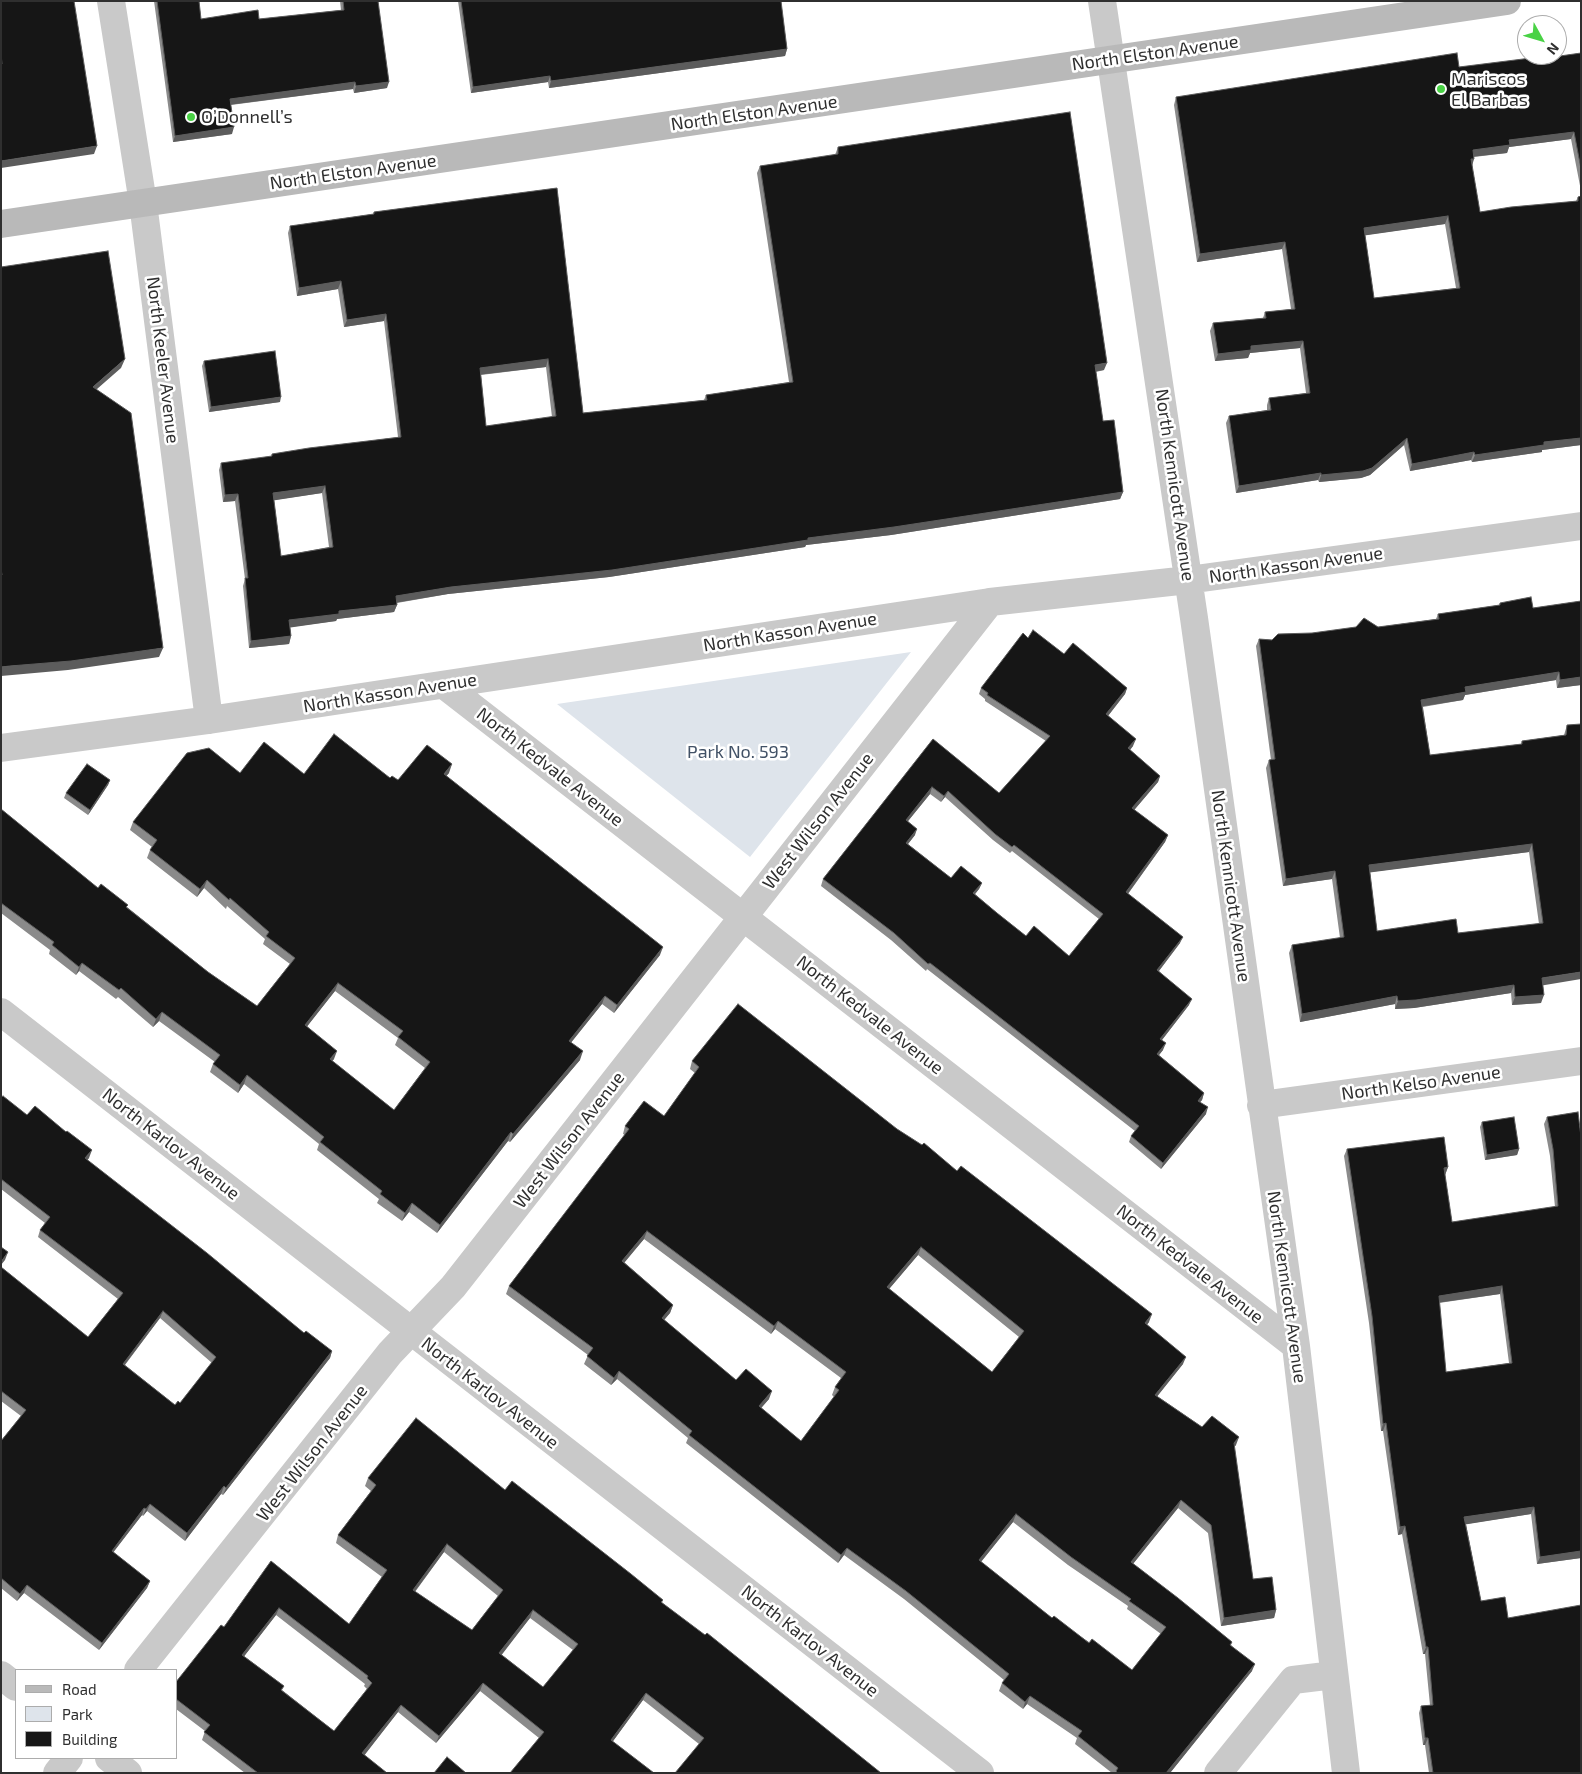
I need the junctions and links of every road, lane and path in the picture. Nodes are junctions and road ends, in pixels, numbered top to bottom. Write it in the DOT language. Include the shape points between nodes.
graph roads {
  1 [pos="111,1"];
  2 [pos="1102,1"];
  3 [pos="1507,1"];
  4 [pos="1112,60"];
  5 [pos="143,203"];
  6 [pos="1,224"];
  7 [pos="1581,526"];
  8 [pos="1188,580"];
  9 [pos="990,602"];
  10 [pos="444,684"];
  11 [pos="209,720"];
  12 [pos="1,748"];
  13 [pos="743,917"];
  14 [pos="1,1012"];
  15 [pos="1581,1061"];
  16 [pos="1261,1105"];
  17 [pos="411,1331"];
  18 [pos="1296,1346"];
  19 [pos="139,1669"];
  20 [pos="1,1675"];
  21 [pos="1334,1675"];
  22 [pos="15,1686"];
  23 [pos="68,1759"];
  24 [pos="110,1759"];
  25 [pos="57,1773"];
  26 [pos="128,1773"];
  27 [pos="980,1773"];
  28 [pos="1218,1773"];
  29 [pos="1346,1773"];
  1 -- 5 [label="street, North Keeler Avenue"];
  2 -- 4 [label="street, North Kennicott Avenue"];
  3 -- 4 [label="main road, North Elston Avenue"];
  4 -- 5 [label="main road, North Elston Avenue"];
  4 -- 8 [label="street, North Kennicott Avenue"];
  5 -- 6 [label="main road, North Elston Avenue"];
  5 -- 11 [label="street, North Keeler Avenue"];
  7 -- 8 [label="street, North Kasson Avenue"];
  8 -- 9 [label="street, North Kasson Avenue"];
  8 -- 16 [label="street, North Kennicott Avenue"];
  9 -- 10 [label="street, North Kasson Avenue"];
  9 -- 13 [label="street, West Wilson Avenue"];
  10 -- 11 [label="street, North Kasson Avenue"];
  10 -- 13 [label="street, North Kedvale Avenue"];
  11 -- 12 [label="street, North Kasson Avenue"];
  13 -- 17 [label="street, West Wilson Avenue" via="453,1287"];
  13 -- 18 [label="street, North Kedvale Avenue"];
  14 -- 17 [label="street, North Karlov Avenue"];
  15 -- 16 [label="street, North Kelso Avenue"];
  16 -- 18 [label="street, North Kennicott Avenue"];
  17 -- 19 [label="street, West Wilson Avenue"];
  17 -- 27 [label="street, North Karlov Avenue"];
  18 -- 21 [label="street, North Kennicott Avenue"];
  20 -- 22 [label="street"];
  21 -- 28 [label="street" via="1293,1680"];
  21 -- 29 [label="street, North Kennicott Avenue"];
  23 -- 25 [label="street"];
  24 -- 26 [label="street"];
}
